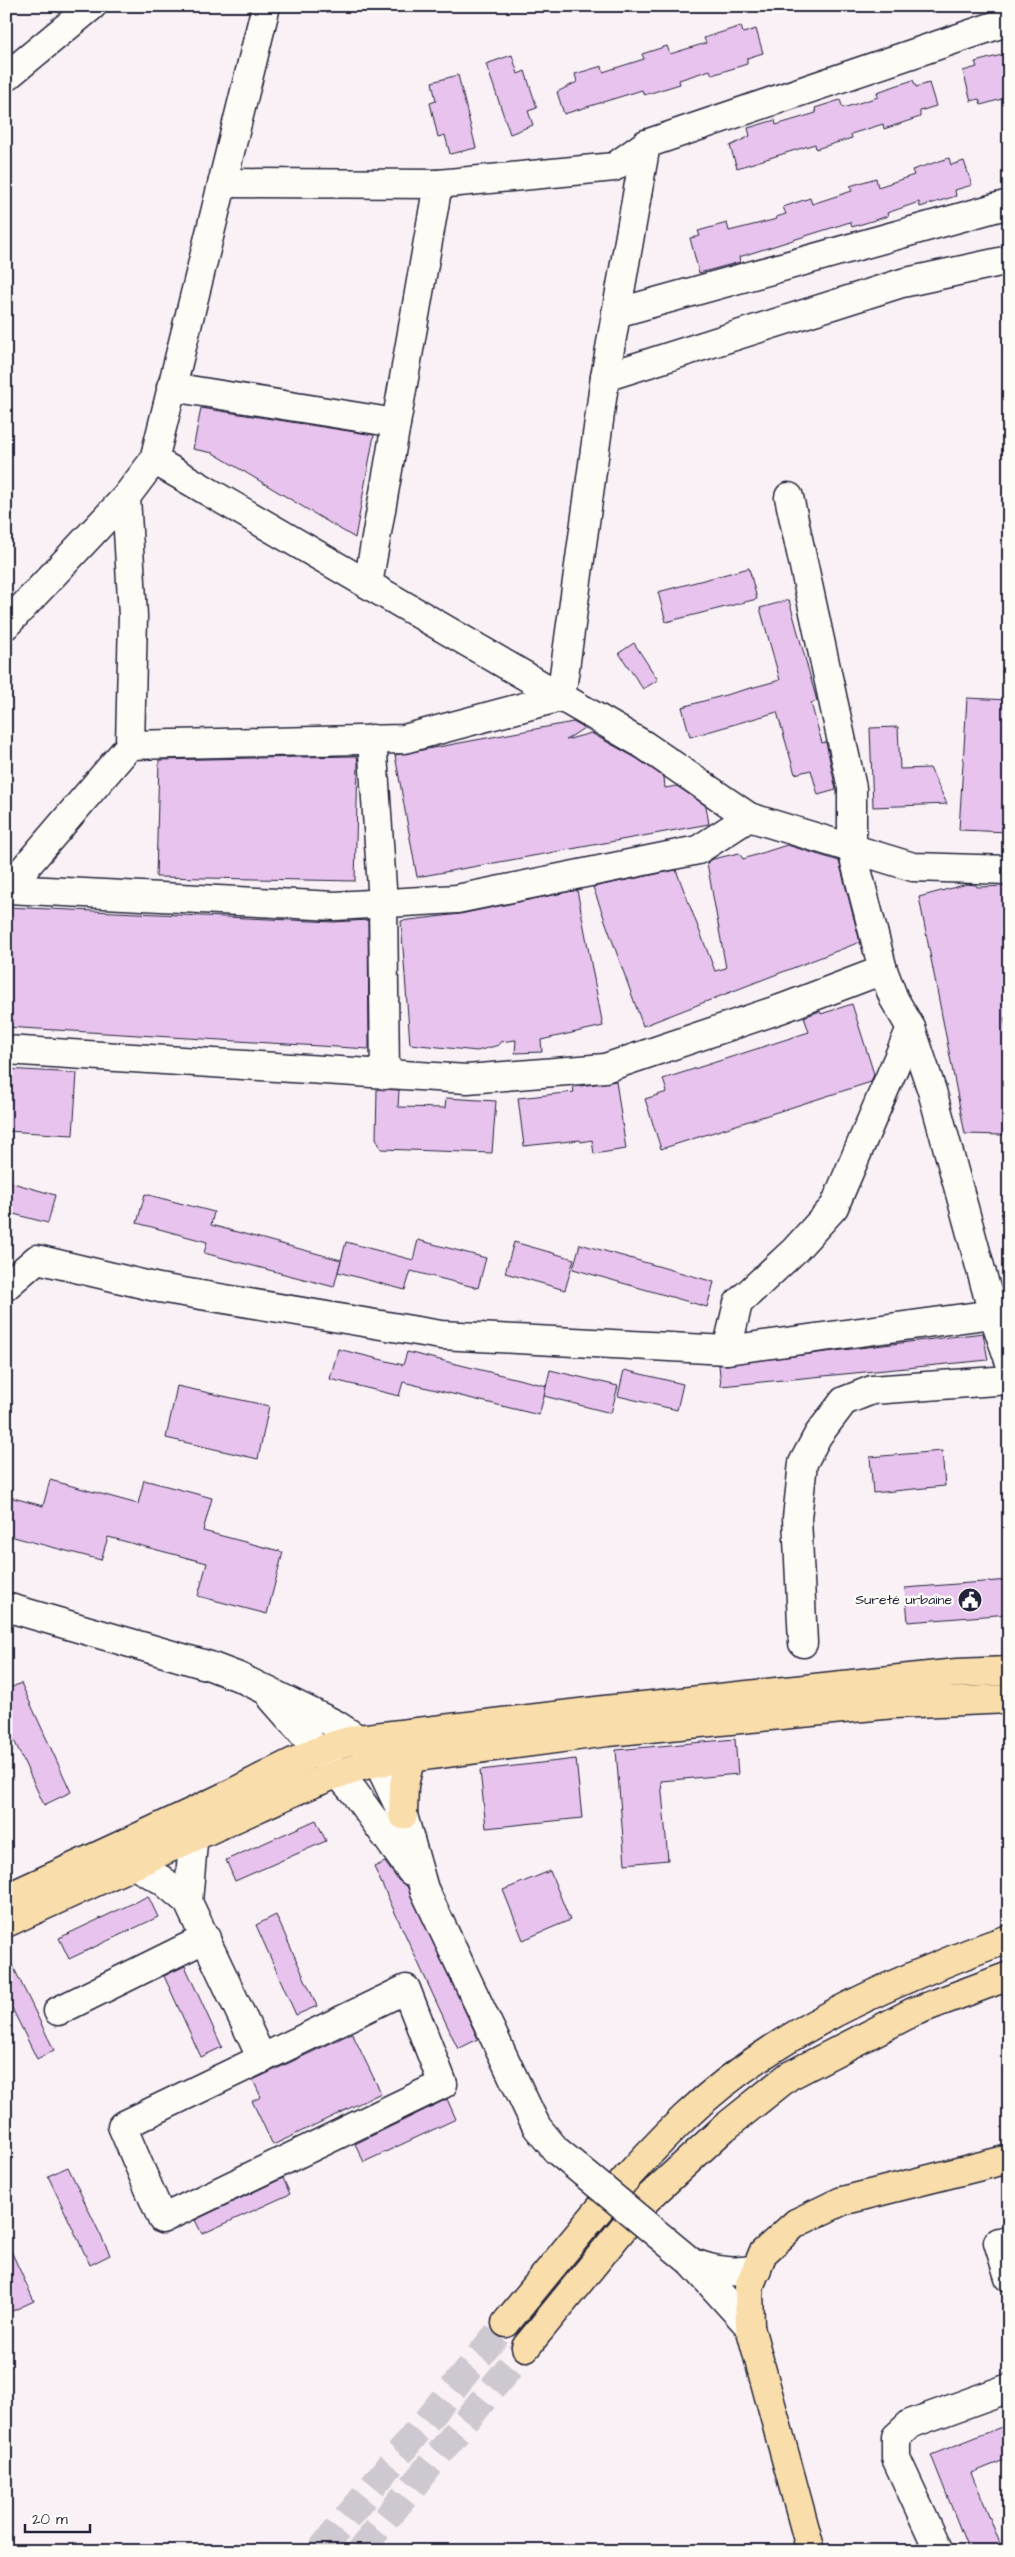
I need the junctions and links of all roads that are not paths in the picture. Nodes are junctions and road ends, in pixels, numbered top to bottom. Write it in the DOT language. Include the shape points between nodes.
graph roads {
  1 [pos="92,6"];
  2 [pos="266,6"];
  3 [pos="1009,21"];
  4 [pos="6,77"];
  5 [pos="646,144"];
  6 [pos="223,183"];
  7 [pos="438,184"];
  8 [pos="1009,204"];
  9 [pos="1009,260"];
  10 [pos="616,313"];
  11 [pos="605,377"];
  12 [pos="171,387"];
  13 [pos="396,423"];
  14 [pos="154,460"];
  15 [pos="126,497"];
  16 [pos="789,497"];
  17 [pos="368,584"];
  18 [pos="6,625"];
  19 [pos="561,697"];
  20 [pos="372,739"];
  21 [pos="130,745"];
  22 [pos="750,817"];
  23 [pos="852,850"];
  24 [pos="1009,870"];
  25 [pos="7,889"];
  26 [pos="383,903"];
  27 [pos="883,970"];
  28 [pos="910,1028"];
  29 [pos="6,1050"];
  30 [pos="385,1075"];
  31 [pos="6,1286"];
  32 [pos="992,1314"];
  33 [pos="727,1350"];
  34 [pos="1009,1360"];
  35 [pos="1009,1380"];
  36 [pos="6,1607"];
  37 [pos="803,1643"];
  38 [pos="1009,1671"];
  39 [pos="265,1690"];
  40 [pos="892,1692"];
  41 [pos="1009,1698"];
  42 [pos="607,1721"];
  43 [pos="358,1739"];
  44 [pos="316,1750"];
  45 [pos="410,1756"];
  46 [pos="378,1762"];
  47 [pos="337,1774"];
  48 [pos="402,1815"];
  49 [pos="189,1826"];
  50 [pos="124,1855"];
  51 [pos="424,1889"];
  52 [pos="6,1898"];
  53 [pos="188,1902"];
  54 [pos="6,1923"];
  55 [pos="206,1938"];
  56 [pos="1009,1939"];
  57 [pos="1009,1976"];
  58 [pos="58,2011"];
  59 [pos="262,2060"];
  60 [pos="1009,2159"];
  61 [pos="998,2242"];
  62 [pos="691,2262"];
  63 [pos="757,2269"];
  64 [pos="1009,2277"];
  65 [pos="506,2324"];
  66 [pos="750,2327"];
  67 [pos="526,2347"];
  68 [pos="1009,2388"];
  69 [pos="811,2551"];
  70 [pos="939,2551"];
  1 -- 4 [label="street"];
  2 -- 6 [label="street"];
  3 -- 5 [label="street"];
  5 -- 7 [label="street" via="614,166"];
  5 -- 10 [label="street"];
  6 -- 7 [label="street"];
  6 -- 12 [label="street"];
  7 -- 13 [label="street"];
  8 -- 10 [label="street"];
  9 -- 11 [label="street" via="902,283"];
  10 -- 11 [label="street"];
  11 -- 19 [label="street"];
  12 -- 13 [label="street"];
  12 -- 14 [label="street"];
  13 -- 17 [label="street"];
  14 -- 15 [label="street"];
  14 -- 17 [label="street"];
  15 -- 18 [label="street"];
  15 -- 21 [label="street" via="133,616"];
  16 -- 23 [label="street" via="852,788"];
  17 -- 19 [label="street"];
  19 -- 20 [label="street" via="404,739"];
  19 -- 22 [label="street" via="644,745"];
  20 -- 21 [label="street"];
  20 -- 26 [label="street"];
  21 -- 25 [label="street"];
  22 -- 23 [label="street"];
  22 -- 26 [label="street" via="698,850 457,899"];
  23 -- 24 [label="street" via="913,867"];
  23 -- 27 [label="street"];
  25 -- 26 [label="street" via="335,906"];
  26 -- 30 [label="street"];
  27 -- 28 [label="street"];
  27 -- 30 [label="street" via="783,1008 605,1068 468,1079"];
  28 -- 32 [label="street" via="932,1091"];
  28 -- 33 [label="street" via="834,1207 795,1250 738,1303"];
  29 -- 30 [label="street"];
  31 -- 33 [label="street" via="37,1259 159,1288 441,1335"];
  32 -- 33 [label="street"];
  32 -- 34 [label="street"];
  35 -- 37 [label="street" via="872,1390 844,1401 818,1435 803,1463 797,1518"];
  36 -- 39 [label="street" via="210,1666"];
  38 -- 40 [label="main road"];
  39 -- 43 [label="street" via="335,1724"];
  39 -- 44 [label="street"];
  40 -- 41 [label="main road"];
  40 -- 42 [label="main road"];
  42 -- 43 [label="main road"];
  42 -- 45 [label="main road"];
  43 -- 44 [label="main road"];
  43 -- 46 [label="street"];
  44 -- 47 [label="street"];
  44 -- 49 [label="main road"];
  45 -- 46 [label="main road"];
  45 -- 48 [label="main road"];
  46 -- 47 [label="main road"];
  46 -- 48 [label="street"];
  47 -- 49 [label="main road"];
  47 -- 51 [label="street" via="371,1814"];
  48 -- 51 [label="street"];
  49 -- 50 [label="main road"];
  49 -- 53 [label="street"];
  50 -- 52 [label="main road"];
  50 -- 53 [label="street"];
  50 -- 54 [label="main road"];
  51 -- 62 [label="street, bridge" via="542,2133 556,2150"];
  53 -- 55 [label="street"];
  55 -- 58 [label="street"];
  55 -- 59 [label="street"];
  56 -- 65 [label="main road" via="900,1981 812,2024 742,2070 685,2117 641,2163"];
  57 -- 67 [label="main road" via="913,2012 789,2076 724,2128 648,2199"];
  59 -- 59 [label="street" via="406,1989 443,2084 162,2219 122,2126"];
  60 -- 63 [label="main road" via="842,2201 796,2223 763,2253"];
  61 -- 64 [label="street"];
  62 -- 63 [label="street" via="715,2272 738,2273"];
  62 -- 66 [label="street"];
  63 -- 66 [label="main road" via="749,2287"];
  66 -- 69 [label="main road"];
  68 -- 70 [label="street" via="910,2424 896,2438 896,2458"];
}
